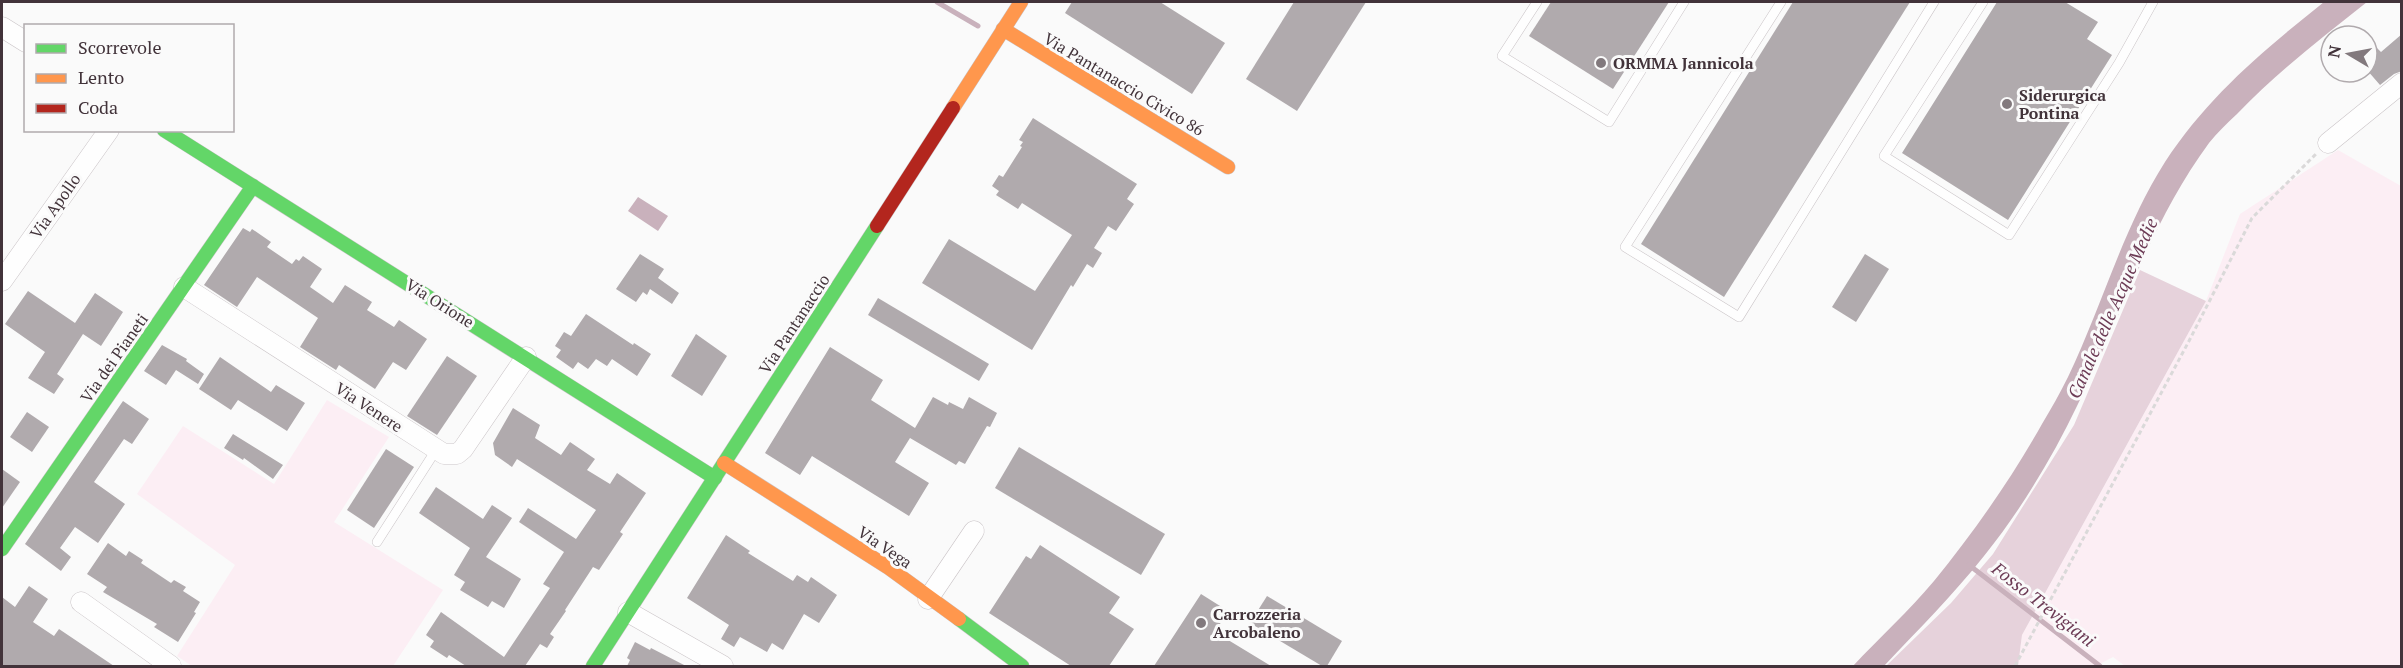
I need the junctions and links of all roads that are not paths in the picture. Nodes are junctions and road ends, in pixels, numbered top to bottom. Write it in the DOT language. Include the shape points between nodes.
graph roads {
  1 [pos="1021,2"];
  2 [pos="1537,2"];
  3 [pos="1684,2"];
  4 [pos="1781,2"];
  5 [pos="1934,2"];
  6 [pos="1983,2"];
  7 [pos="2153,2"];
  8 [pos="2,27"];
  9 [pos="1003,29"];
  10 [pos="24,41"];
  11 [pos="2402,83"];
  12 [pos="108,132"];
  13 [pos="167,132"];
  14 [pos="2328,143"];
  15 [pos="1228,166"];
  16 [pos="253,186"];
  17 [pos="2,281"];
  18 [pos="184,287"];
  19 [pos="526,357"];
  20 [pos="436,450"];
  21 [pos="724,463"];
  22 [pos="715,478"];
  23 [pos="974,531"];
  24 [pos="377,542"];
  25 [pos="2,549"];
  26 [pos="928,599"];
  27 [pos="81,602"];
  28 [pos="628,612"];
  29 [pos="171,666"];
  30 [pos="594,666"];
  31 [pos="723,666"];
  32 [pos="1022,666"];
  1 -- 9 [label="street, Via Pantanaccio"];
  2 -- 3 [label="lane" via="1502,56 1609,122"];
  4 -- 5 [label="lane" via="1625,247 1739,317"];
  6 -- 7 [label="lane" via="1884,156 2009,235 2119,63"];
  8 -- 10 [label="street"];
  9 -- 15 [label="street, Via Pantanaccio Civico 86"];
  9 -- 21 [label="street, Via Pantanaccio"];
  11 -- 14 [label="street"];
  12 -- 17 [label="street, Via Apollo"];
  13 -- 16 [label="street, Via Orione"];
  16 -- 18 [label="street, Via dei Pianeti"];
  16 -- 19 [label="street, Via Orione"];
  18 -- 20 [label="street, Via Venere"];
  18 -- 25 [label="street, Via dei Pianeti"];
  19 -- 20 [label="street" via="461,452 449,455"];
  19 -- 22 [label="street, Via Orione"];
  20 -- 24 [label="lane"];
  21 -- 22 [label="street, Via Pantanaccio"];
  21 -- 26 [label="street, Via Vega" via="889,568"];
  22 -- 28 [label="street, Via Pantanaccio"];
  23 -- 26 [label="street"];
  26 -- 32 [label="street, Via Vega"];
  27 -- 29 [label="street"];
  28 -- 30 [label="street, Via Pantanaccio"];
  28 -- 31 [label="street"];
}
